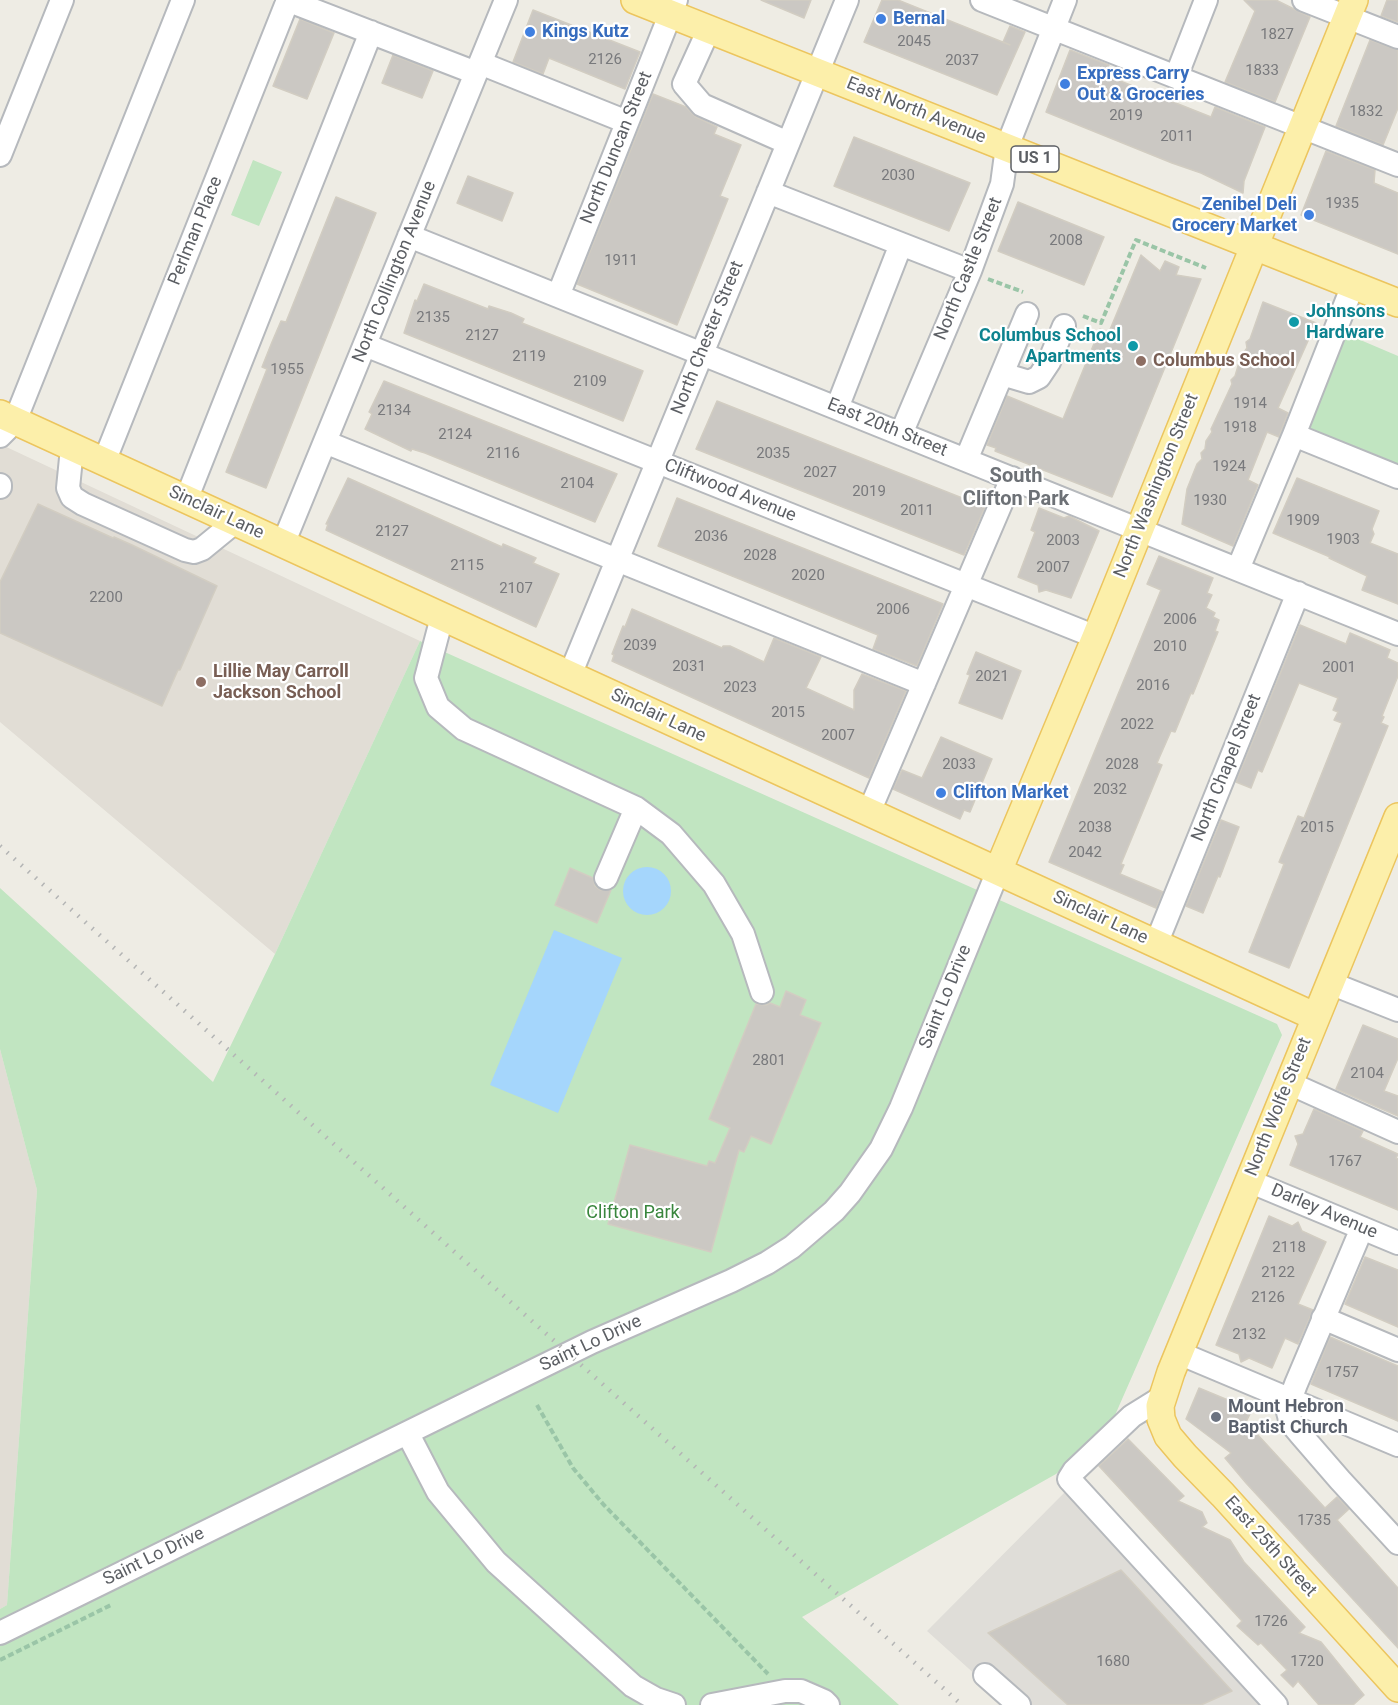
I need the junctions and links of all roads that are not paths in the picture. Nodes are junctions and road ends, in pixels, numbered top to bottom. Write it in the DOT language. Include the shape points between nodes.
graph roads {
  1 [pos="62,0"];
  2 [pos="183,0"];
  3 [pos="288,0"];
  4 [pos="506,0"];
  5 [pos="634,0"];
  6 [pos="847,0"];
  7 [pos="982,0"];
  8 [pos="1065,0"];
  9 [pos="1206,0"];
  10 [pos="1304,0"];
  11 [pos="673,7"];
  12 [pos="1350,8"];
  13 [pos="709,29"];
  14 [pos="1054,29"];
  15 [pos="371,32"];
  16 [pos="1398,37"];
  17 [pos="478,68"];
  18 [pos="817,72"];
  19 [pos="1176,77"];
  20 [pos="627,122"];
  21 [pos="1302,127"];
  22 [pos="788,143"];
  23 [pos="1006,147"];
  24 [pos="0,155"];
  25 [pos="1398,165"];
  26 [pos="768,192"];
  27 [pos="409,236"];
  28 [pos="901,244"];
  29 [pos="1254,245"];
  30 [pos="970,271"];
  31 [pos="1353,285"];
  32 [pos="558,296"];
  33 [pos="1398,303"];
  34 [pos="1025,304"];
  35 [pos="1072,320"];
  36 [pos="365,345"];
  37 [pos="702,354"];
  38 [pos="1002,374"];
  39 [pos="837,408"];
  40 [pos="5,424"];
  41 [pos="902,434"];
  42 [pos="1294,435"];
  43 [pos="325,442"];
  44 [pos="72,448"];
  45 [pos="966,460"];
  46 [pos="104,462"];
  47 [pos="657,462"];
  48 [pos="1398,477"];
  49 [pos="1012,478"];
  50 [pos="186,500"];
  51 [pos="235,522"];
  52 [pos="1139,530"];
  53 [pos="284,544"];
  54 [pos="617,560"];
  55 [pos="1238,569"];
  56 [pos="966,585"];
  57 [pos="1298,593"];
  58 [pos="442,616"];
  59 [pos="1398,634"];
  60 [pos="1096,637"];
  61 [pos="570,675"];
  62 [pos="924,684"];
  63 [pos="636,808"];
  64 [pos="869,812"];
  65 [pos="1398,817"];
  66 [pos="998,871"];
  67 [pos="606,878"];
  68 [pos="1156,944"];
  69 [pos="1330,983"];
  70 [pos="762,992"];
  71 [pos="1398,1010"];
  72 [pos="1316,1017"];
  73 [pos="1300,1088"];
  74 [pos="1398,1132"];
  75 [pos="1250,1180"];
  76 [pos="1362,1228"];
  77 [pos="1398,1244"];
  78 [pos="1323,1318"];
  79 [pos="1398,1350"];
  80 [pos="1179,1353"];
  81 [pos="1161,1398"];
  82 [pos="1290,1400"];
  83 [pos="408,1434"];
  84 [pos="1398,1445"];
  85 [pos="1398,1543"];
  86 [pos="0,1633"];
  87 [pos="985,1675"];
  88 [pos="1398,1688"];
  89 [pos="674,1705"];
  90 [pos="712,1705"];
  91 [pos="828,1705"];
  92 [pos="1019,1705"];
  93 [pos="1276,1705"];
  1 -- 24 [label="street"];
  2 -- 40 [label="street"];
  3 -- 15 [label="street"];
  3 -- 46 [label="street, Perlman Place"];
  4 -- 17 [label="street, North Collington Avenue"];
  5 -- 11 [label="main road, East North Avenue / US 1"];
  6 -- 18 [label="street, North Chester Street"];
  7 -- 14 [label="street"];
  8 -- 14 [label="street, North Castle Street"];
  9 -- 19 [label="street"];
  10 -- 12 [label="street"];
  11 -- 13 [label="main road, East North Avenue / US 1"];
  11 -- 20 [label="street, North Duncan Street"];
  12 -- 16 [label="street"];
  12 -- 21 [label="main road, North Washington Street"];
  13 -- 18 [label="main road, East North Avenue / US 1"];
  13 -- 22 [label="street" via="684,84 702,105"];
  14 -- 19 [label="street"];
  14 -- 23 [label="street, North Castle Street"];
  15 -- 17 [label="street"];
  15 -- 50 [label="street"];
  17 -- 20 [label="street"];
  17 -- 27 [label="street, North Collington Avenue"];
  18 -- 22 [label="street, North Chester Street"];
  18 -- 23 [label="main road, East North Avenue / US 1"];
  19 -- 21 [label="street"];
  20 -- 32 [label="street, North Duncan Street"];
  21 -- 25 [label="street"];
  21 -- 29 [label="main road, North Washington Street"];
  22 -- 26 [label="street, North Chester Street"];
  23 -- 29 [label="main road, East North Avenue / US 1"];
  23 -- 30 [label="street, North Castle Street" via="1002,184"];
  26 -- 28 [label="street"];
  26 -- 37 [label="street, North Chester Street"];
  27 -- 32 [label="street, East 20th Street"];
  27 -- 36 [label="street, North Collington Avenue"];
  28 -- 30 [label="street"];
  28 -- 39 [label="street"];
  29 -- 31 [label="main road, East North Avenue / US 1"];
  29 -- 52 [label="main road, North Washington Street"];
  30 -- 41 [label="street, North Castle Street"];
  31 -- 33 [label="main road, East North Avenue / US 1"];
  31 -- 42 [label="street"];
  32 -- 37 [label="street, East 20th Street"];
  34 -- 38 [label="street"];
  35 -- 38 [label="street" via="1039,377 1029,382"];
  36 -- 43 [label="street, North Collington Avenue"];
  36 -- 47 [label="street, Cliftwood Avenue"];
  37 -- 39 [label="street, East 20th Street"];
  37 -- 47 [label="street, North Chester Street"];
  38 -- 45 [label="street"];
  39 -- 41 [label="street, East 20th Street"];
  40 -- 44 [label="main road, Sinclair Lane"];
  41 -- 45 [label="street, East 20th Street"];
  42 -- 48 [label="street"];
  42 -- 55 [label="street"];
  43 -- 53 [label="street, North Collington Avenue"];
  43 -- 54 [label="street"];
  44 -- 46 [label="main road, Sinclair Lane"];
  44 -- 51 [label="street" via="68,488 72,497 83,504 194,552"];
  45 -- 49 [label="street, East 20th Street"];
  46 -- 50 [label="main road, Sinclair Lane"];
  47 -- 54 [label="street, North Chester Street"];
  47 -- 56 [label="street, Cliftwood Avenue"];
  49 -- 52 [label="street, East 20th Street"];
  49 -- 56 [label="street"];
  50 -- 51 [label="main road, Sinclair Lane"];
  51 -- 53 [label="main road, Sinclair Lane"];
  52 -- 55 [label="street, East 20th Street"];
  52 -- 60 [label="main road, North Washington Street"];
  53 -- 58 [label="main road, Sinclair Lane"];
  54 -- 61 [label="street, North Chester Street"];
  54 -- 62 [label="street"];
  55 -- 57 [label="street, East 20th Street"];
  56 -- 60 [label="street, Cliftwood Avenue"];
  56 -- 62 [label="street"];
  57 -- 59 [label="street, East 20th Street"];
  57 -- 68 [label="street, North Chapel Street"];
  58 -- 61 [label="main road, Sinclair Lane"];
  58 -- 63 [label="street" via="426,678 438,707 464,729"];
  60 -- 66 [label="main road, North Washington Street"];
  61 -- 64 [label="main road, Sinclair Lane"];
  62 -- 64 [label="street"];
  63 -- 67 [label="street"];
  63 -- 70 [label="street" via="671,834 714,884 743,934"];
  64 -- 66 [label="main road, Sinclair Lane"];
  65 -- 69 [label="main road, North Wolfe Street"];
  66 -- 68 [label="main road, Sinclair Lane"];
  66 -- 83 [label="street, Saint Lo Drive" via="894,1125 871,1164 829,1215 792,1247 766,1263 592,1342"];
  68 -- 72 [label="main road, Sinclair Lane"];
  69 -- 71 [label="street"];
  69 -- 72 [label="main road, North Wolfe Street"];
  72 -- 73 [label="main road, North Wolfe Street"];
  73 -- 74 [label="street"];
  73 -- 75 [label="main road, North Wolfe Street"];
  75 -- 76 [label="street, Darley Avenue"];
  75 -- 80 [label="main road, North Wolfe Street"];
  76 -- 77 [label="street, Darley Avenue"];
  76 -- 78 [label="street"];
  78 -- 79 [label="street"];
  78 -- 82 [label="street"];
  80 -- 81 [label="main road, North Wolfe Street"];
  80 -- 82 [label="street"];
  81 -- 88 [label="main road, East 25th Street" via="1161,1419 1168,1436"];
  81 -- 93 [label="street" via="1132,1416 1069,1479"];
  82 -- 84 [label="street"];
  82 -- 85 [label="street" via="1291,1423"];
  83 -- 86 [label="street, Saint Lo Drive"];
  83 -- 89 [label="street" via="438,1492 495,1562 633,1686"];
  87 -- 92 [label="street"];
  90 -- 91 [label="street" via="785,1691 801,1691"];
}
